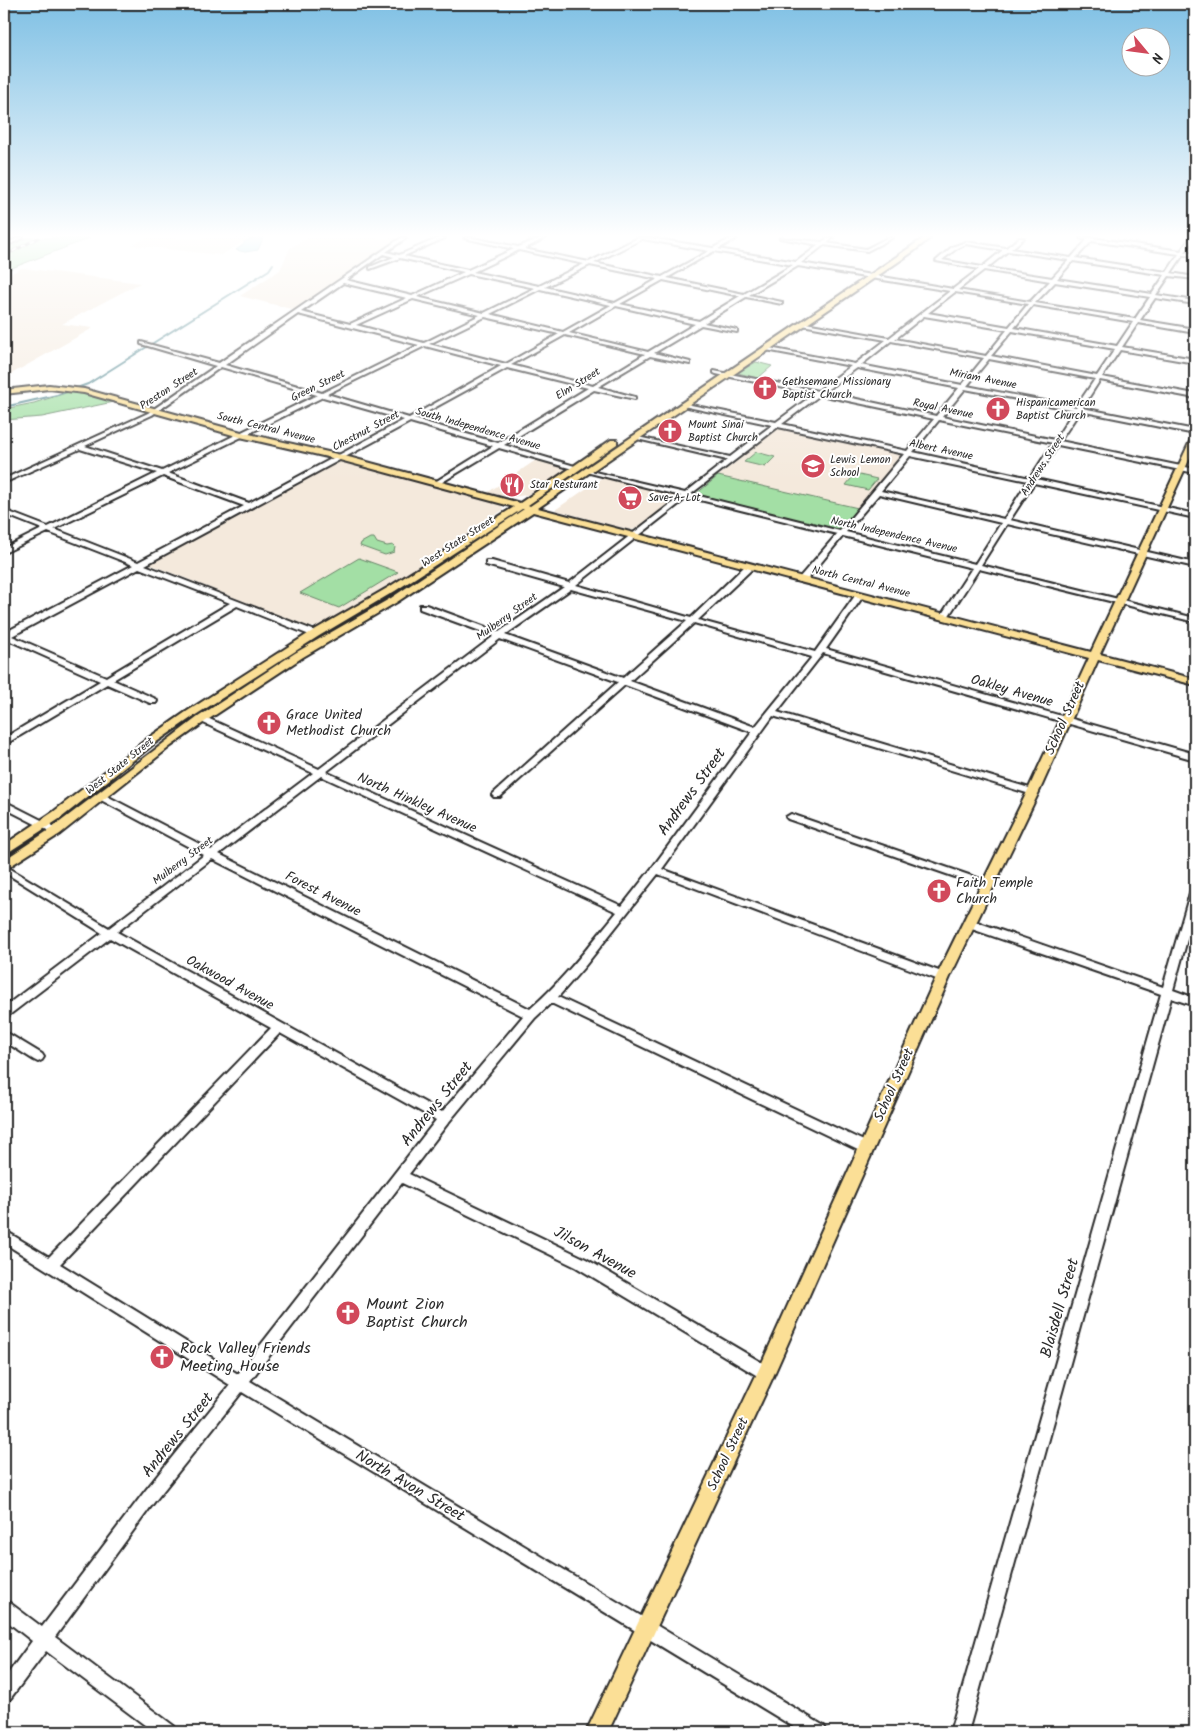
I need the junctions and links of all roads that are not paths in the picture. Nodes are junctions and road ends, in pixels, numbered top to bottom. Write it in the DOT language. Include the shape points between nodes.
graph roads {
  1 [pos="287,319"];
  2 [pos="327,319"];
  3 [pos="365,319"];
  4 [pos="477,319"];
  5 [pos="502,319"];
  6 [pos="591,319"];
  7 [pos="681,319"];
  8 [pos="706,319"];
  9 [pos="795,319"];
  10 [pos="808,319"];
  11 [pos="916,319"];
  12 [pos="950,319"];
  13 [pos="1020,319"];
  14 [pos="1125,319"];
  15 [pos="1136,321"];
  16 [pos="700,323"];
  17 [pos="802,323"];
  18 [pos="352,325"];
  19 [pos="783,327"];
  20 [pos="1011,330"];
  21 [pos="735,331"];
  22 [pos="1195,331"];
  23 [pos="565,334"];
  24 [pos="766,338"];
  25 [pos="889,340"];
  26 [pos="758,343"];
  27 [pos="143,344"];
  28 [pos="425,345"];
  29 [pos="766,348"];
  30 [pos="1119,348"];
  31 [pos="649,354"];
  32 [pos="988,358"];
  33 [pos="1195,361"];
  34 [pos="688,363"];
  35 [pos="507,365"];
  36 [pos="727,365"];
  37 [pos="857,365"];
  38 [pos="222,366"];
  39 [pos="716,372"];
  40 [pos="726,374"];
  41 [pos="709,377"];
  42 [pos="1099,378"];
  43 [pos="964,386"];
  44 [pos="593,388"];
  45 [pos="4,392"];
  46 [pos="818,394"];
  47 [pos="323,395"];
  48 [pos="1195,396"];
  49 [pos="633,398"];
  50 [pos="683,404"];
  51 [pos="1078,409"];
  52 [pos="155,410"];
  53 [pos="938,418"];
  54 [pos="409,420"];
  55 [pos="776,425"];
  56 [pos="1195,432"];
  57 [pos="243,435"];
  58 [pos="624,435"];
  59 [pos="635,436"];
  60 [pos="1195,439"];
  61 [pos="1057,443"];
  62 [pos="499,446"];
  63 [pos="81,447"];
  64 [pos="908,454"];
  65 [pos="338,457"];
  66 [pos="733,460"];
  67 [pos="576,468"];
  68 [pos="1182,468"];
  69 [pos="588,471"];
  70 [pos="1195,471"];
  71 [pos="162,473"];
  72 [pos="4,481"];
  73 [pos="1033,481"];
  74 [pos="437,483"];
  75 [pos="877,492"];
  76 [pos="686,496"];
  77 [pos="248,505"];
  78 [pos="521,506"];
  79 [pos="532,509"];
  80 [pos="1162,509"];
  81 [pos="4,512"];
  82 [pos="1195,516"];
  83 [pos="1006,522"];
  84 [pos="48,530"];
  85 [pos="840,534"];
  86 [pos="634,536"];
  87 [pos="4,551"];
  88 [pos="1141,553"];
  89 [pos="489,563"];
  90 [pos="138,565"];
  91 [pos="1195,565"];
  92 [pos="977,566"];
  93 [pos="749,567"];
  94 [pos="802,580"];
  95 [pos="570,586"];
  96 [pos="860,595"];
  97 [pos="1119,602"];
  98 [pos="236,603"];
  99 [pos="423,607"];
  100 [pos="944,617"];
  101 [pos="1195,620"];
  102 [pos="692,621"];
  103 [pos="315,634"];
  104 [pos="500,635"];
  105 [pos="5,636"];
  106 [pos="818,652"];
  107 [pos="1094,655"];
  108 [pos="107,681"];
  109 [pos="625,682"];
  110 [pos="1195,682"];
  111 [pos="153,701"];
  112 [pos="772,713"];
  113 [pos="202,719"];
  114 [pos="1064,720"];
  115 [pos="757,731"];
  116 [pos="4,742"];
  117 [pos="1195,757"];
  118 [pos="320,774"];
  119 [pos="1033,792"];
  120 [pos="497,795"];
  121 [pos="102,797"];
  122 [pos="4,804"];
  123 [pos="790,817"];
  124 [pos="42,825"];
  125 [pos="56,831"];
  126 [pos="4,850"];
  127 [pos="210,854"];
  128 [pos="4,867"];
  129 [pos="656,870"];
  130 [pos="988,885"];
  131 [pos="1195,893"];
  132 [pos="622,910"];
  133 [pos="970,924"];
  134 [pos="108,932"];
  135 [pos="943,976"];
  136 [pos="1167,993"];
  137 [pos="550,998"];
  138 [pos="1195,1002"];
  139 [pos="4,1013"];
  140 [pos="531,1015"];
  141 [pos="278,1028"];
  142 [pos="4,1035"];
  143 [pos="38,1057"];
  144 [pos="444,1120"];
  145 [pos="866,1148"];
  146 [pos="401,1176"];
  147 [pos="4,1236"];
  148 [pos="50,1265"];
  149 [pos="766,1373"];
  150 [pos="240,1383"];
  151 [pos="4,1609"];
  152 [pos="646,1630"];
  153 [pos="43,1638"];
  154 [pos="4,1693"];
  155 [pos="168,1732"];
  156 [pos="597,1732"];
  157 [pos="818,1732"];
  158 [pos="959,1732"];
  1 -- 38 [label="street, Preston Street"];
  2 -- 18 [label="street"];
  3 -- 18 [label="street"];
  4 -- 28 [label="street, Green Street"];
  5 -- 23 [label="street"];
  6 -- 23 [label="street, Chestnut Street"];
  7 -- 16 [label="street"];
  8 -- 16 [label="street, Elm Street"];
  9 -- 19 [label="main road"];
  10 -- 17 [label="main road, West State Street"];
  11 -- 25 [label="street, Mulberry Street"];
  12 -- 20 [label="street"];
  13 -- 20 [label="street"];
  14 -- 15 [label="street"];
  15 -- 22 [label="street"];
  15 -- 30 [label="street, Andrews Street"];
  16 -- 21 [label="street"];
  16 -- 31 [label="street, Elm Street"];
  17 -- 25 [label="street"];
  17 -- 29 [label="main road, West State Street"];
  18 -- 28 [label="street"];
  20 -- 30 [label="street"];
  20 -- 32 [label="street"];
  23 -- 31 [label="street"];
  23 -- 35 [label="street, Chestnut Street"];
  24 -- 26 [label="main road"];
  25 -- 32 [label="street"];
  25 -- 37 [label="street, Mulberry Street"];
  27 -- 38 [label="street, South Independence Avenue"];
  28 -- 35 [label="street"];
  28 -- 47 [label="street, Green Street"];
  29 -- 37 [label="street, Miriam Avenue"];
  29 -- 40 [label="main road, West State Street"];
  30 -- 33 [label="street"];
  30 -- 42 [label="street, Andrews Street"];
  31 -- 34 [label="street"];
  31 -- 44 [label="street, Elm Street"];
  32 -- 42 [label="street"];
  32 -- 43 [label="street"];
  35 -- 44 [label="street"];
  35 -- 54 [label="street, Chestnut Street"];
  36 -- 39 [label="main road"];
  37 -- 43 [label="street, Miriam Avenue"];
  37 -- 46 [label="street, Mulberry Street"];
  38 -- 47 [label="street, South Independence Avenue"];
  38 -- 52 [label="street, Preston Street"];
  39 -- 40 [label="street, Royal Avenue"];
  39 -- 41 [label="main road"];
  40 -- 46 [label="street, Royal Avenue"];
  40 -- 50 [label="main road, West State Street"];
  42 -- 48 [label="street"];
  42 -- 51 [label="street, Andrews Street"];
  43 -- 51 [label="street, Miriam Avenue"];
  43 -- 53 [label="street"];
  44 -- 49 [label="street"];
  44 -- 62 [label="street, Elm Street"];
  45 -- 52 [label="main road, South Central Avenue" via="64,387"];
  46 -- 53 [label="street, Royal Avenue"];
  46 -- 55 [label="street, Mulberry Street"];
  47 -- 54 [label="street, South Independence Avenue"];
  47 -- 57 [label="street, Green Street"];
  50 -- 55 [label="street, Albert Avenue"];
  50 -- 59 [label="main road, West State Street"];
  51 -- 56 [label="street, Miriam Avenue"];
  51 -- 61 [label="street, Andrews Street"];
  52 -- 57 [label="main road, South Central Avenue"];
  52 -- 63 [label="street, Preston Street"];
  53 -- 61 [label="street, Royal Avenue"];
  53 -- 64 [label="street"];
  54 -- 62 [label="street, South Independence Avenue"];
  54 -- 65 [label="street, Chestnut Street"];
  55 -- 64 [label="street, Albert Avenue"];
  55 -- 66 [label="street, Mulberry Street"];
  57 -- 65 [label="main road, South Central Avenue"];
  57 -- 71 [label="street, Green Street"];
  58 -- 67 [label="main road, West State Street"];
  59 -- 66 [label="street"];
  59 -- 69 [label="main road, West State Street"];
  60 -- 68 [label="main road, School Street"];
  61 -- 68 [label="street, Royal Avenue"];
  61 -- 73 [label="street, Andrews Street"];
  62 -- 67 [label="street, South Independence Avenue"];
  62 -- 74 [label="street, Elm Street"];
  63 -- 71 [label="street"];
  63 -- 72 [label="street, Preston Street"];
  64 -- 73 [label="street, Albert Avenue"];
  64 -- 75 [label="street"];
  65 -- 74 [label="main road, South Central Avenue"];
  65 -- 77 [label="street, Chestnut Street"];
  66 -- 76 [label="street, Mulberry Street"];
  67 -- 78 [label="main road, West State Street"];
  68 -- 70 [label="street, Royal Avenue"];
  68 -- 80 [label="main road, School Street"];
  69 -- 76 [label="street, North Independence Avenue"];
  69 -- 79 [label="main road, West State Street"];
  71 -- 77 [label="street"];
  71 -- 84 [label="street, Green Street"];
  73 -- 80 [label="street, Albert Avenue"];
  73 -- 83 [label="street, Andrews Street"];
  74 -- 78 [label="main road, South Central Avenue"];
  75 -- 83 [label="street"];
  75 -- 85 [label="street"];
  76 -- 85 [label="street, North Independence Avenue"];
  76 -- 86 [label="street, Mulberry Street"];
  77 -- 90 [label="street, Chestnut Street"];
  78 -- 79 [label="main road, North Central Avenue"];
  78 -- 103 [label="main road, West State Street"];
  79 -- 86 [label="main road, North Central Avenue"];
  79 -- 113 [label="main road, West State Street" via="394,600 299,655"];
  80 -- 82 [label="street, Albert Avenue"];
  80 -- 88 [label="main road, School Street"];
  81 -- 84 [label="street"];
  83 -- 88 [label="street"];
  83 -- 92 [label="street, Andrews Street"];
  84 -- 87 [label="street, Green Street"];
  84 -- 90 [label="street"];
  85 -- 92 [label="street, North Independence Avenue"];
  85 -- 94 [label="street"];
  86 -- 93 [label="main road, North Central Avenue"];
  86 -- 95 [label="street, Mulberry Street"];
  88 -- 91 [label="street"];
  88 -- 97 [label="main road, School Street"];
  89 -- 95 [label="street, Oakley Avenue"];
  90 -- 98 [label="street"];
  90 -- 105 [label="street, Chestnut Street"];
  92 -- 97 [label="street, North Independence Avenue"];
  92 -- 100 [label="street, Andrews Street"];
  93 -- 94 [label="main road, North Central Avenue"];
  93 -- 102 [label="street"];
  94 -- 96 [label="main road, North Central Avenue"];
  95 -- 102 [label="street, Oakley Avenue"];
  95 -- 104 [label="street, Mulberry Street"];
  96 -- 100 [label="main road, North Central Avenue"];
  96 -- 106 [label="street, Andrews Street"];
  97 -- 101 [label="street, North Independence Avenue"];
  97 -- 107 [label="main road, School Street"];
  98 -- 103 [label="street"];
  98 -- 108 [label="street"];
  99 -- 104 [label="street"];
  100 -- 107 [label="main road, North Central Avenue"];
  102 -- 106 [label="street, Oakley Avenue"];
  102 -- 109 [label="street"];
  103 -- 124 [label="main road, West State Street" via="182,719"];
  104 -- 109 [label="street"];
  104 -- 118 [label="street, Mulberry Street"];
  105 -- 108 [label="street"];
  106 -- 112 [label="street, Andrews Street"];
  106 -- 114 [label="street, Oakley Avenue"];
  107 -- 110 [label="main road, North Central Avenue"];
  107 -- 114 [label="main road, School Street"];
  108 -- 111 [label="street"];
  108 -- 116 [label="street"];
  109 -- 115 [label="street"];
  109 -- 120 [label="street"];
  112 -- 115 [label="street, Andrews Street"];
  112 -- 119 [label="street"];
  113 -- 118 [label="street, North Hinkley Avenue"];
  113 -- 121 [label="main road, West State Street"];
  114 -- 117 [label="street, Oakley Avenue"];
  114 -- 119 [label="main road, School Street"];
  115 -- 129 [label="street, Andrews Street"];
  118 -- 127 [label="street, Mulberry Street"];
  118 -- 132 [label="street, North Hinkley Avenue"];
  119 -- 130 [label="main road, School Street"];
  121 -- 125 [label="main road, West State Street"];
  121 -- 127 [label="street, Forest Avenue"];
  122 -- 124 [label="street"];
  123 -- 130 [label="street"];
  124 -- 125 [label="street"];
  124 -- 126 [label="main road, West State Street"];
  125 -- 128 [label="main road, West State Street"];
  127 -- 134 [label="street, Mulberry Street"];
  127 -- 140 [label="street, Forest Avenue"];
  128 -- 134 [label="street, Oakwood Avenue"];
  129 -- 132 [label="street, Andrews Street"];
  129 -- 135 [label="street"];
  130 -- 133 [label="main road, School Street"];
  131 -- 136 [label="street, Blaisdell Street"];
  132 -- 137 [label="street, Andrews Street"];
  133 -- 135 [label="main road, School Street"];
  133 -- 136 [label="street"];
  134 -- 139 [label="street, Mulberry Street"];
  134 -- 141 [label="street, Oakwood Avenue"];
  135 -- 145 [label="main road, School Street"];
  136 -- 138 [label="street"];
  136 -- 158 [label="street, Blaisdell Street"];
  137 -- 140 [label="street, Andrews Street"];
  137 -- 145 [label="street"];
  140 -- 144 [label="street, Andrews Street"];
  141 -- 144 [label="street, Oakwood Avenue"];
  141 -- 148 [label="street"];
  142 -- 143 [label="street"];
  144 -- 146 [label="street, Andrews Street"];
  145 -- 149 [label="main road, School Street"];
  146 -- 149 [label="street, Jilson Avenue" via="581,1263"];
  146 -- 150 [label="street, Andrews Street"];
  147 -- 148 [label="street, North Avon Street"];
  148 -- 150 [label="street, North Avon Street"];
  149 -- 152 [label="main road, School Street"];
  150 -- 152 [label="street, North Avon Street"];
  150 -- 153 [label="street, Andrews Street"];
  151 -- 153 [label="street"];
  152 -- 156 [label="main road, School Street"];
  152 -- 157 [label="street, North Avon Street"];
  153 -- 154 [label="street, Andrews Street"];
  153 -- 155 [label="street"];
}
